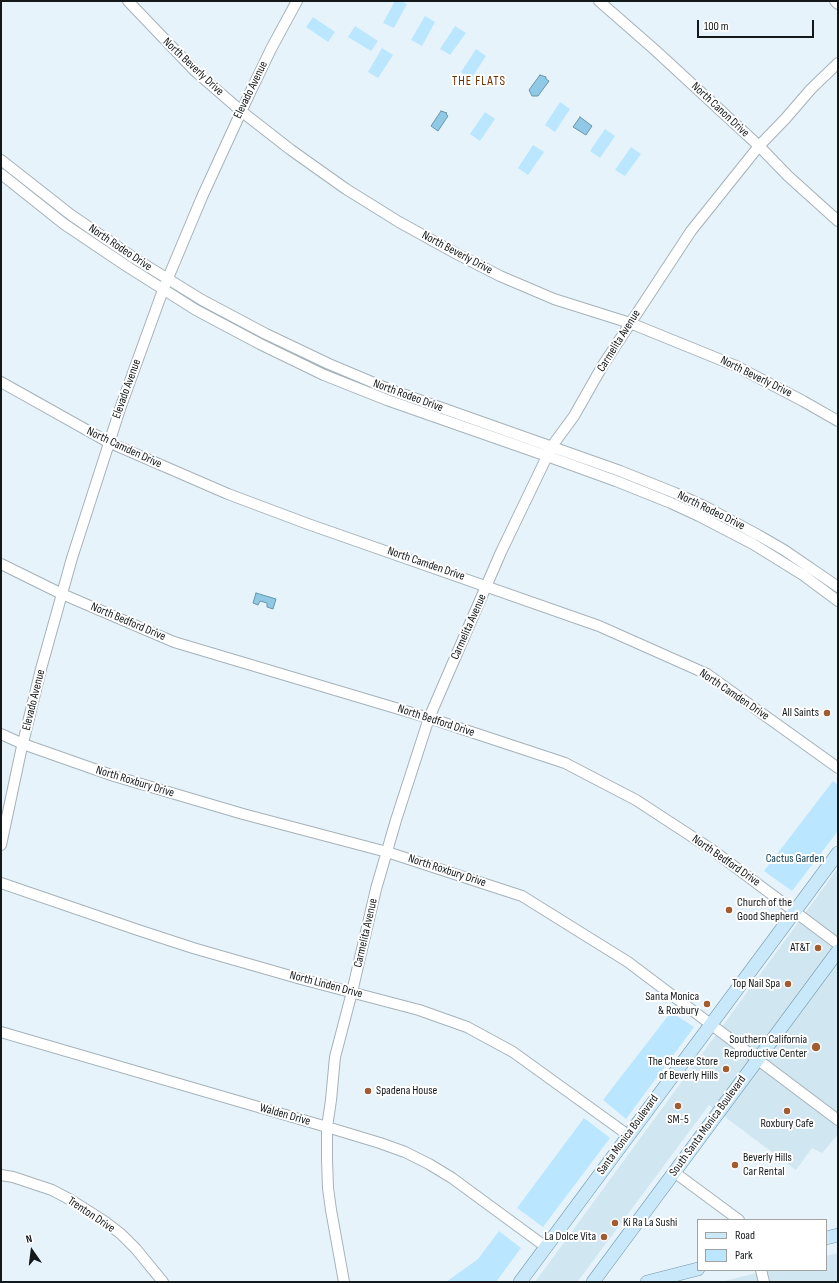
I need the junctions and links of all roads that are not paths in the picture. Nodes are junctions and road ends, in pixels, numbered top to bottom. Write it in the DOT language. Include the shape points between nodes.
graph roads {
  1 [pos="128,1"];
  2 [pos="297,1"];
  3 [pos="599,1"];
  4 [pos="835,1"];
  5 [pos="838,4"];
  6 [pos="838,63"];
  7 [pos="241,111"];
  8 [pos="759,146"];
  9 [pos="1,160"];
  10 [pos="1,174"];
  11 [pos="838,221"];
  12 [pos="168,280"];
  13 [pos="164,290"];
  14 [pos="630,324"];
  15 [pos="1,382"];
  16 [pos="838,421"];
  17 [pos="108,442"];
  18 [pos="552,446"];
  19 [pos="547,456"];
  20 [pos="1,564"];
  21 [pos="487,586"];
  22 [pos="838,587"];
  23 [pos="62,594"];
  24 [pos="838,601"];
  25 [pos="429,718"];
  26 [pos="1,734"];
  27 [pos="23,744"];
  28 [pos="838,768"];
  29 [pos="1,844"];
  30 [pos="387,852"];
  31 [pos="838,853"];
  32 [pos="1,883"];
  33 [pos="794,911"];
  34 [pos="838,944"];
  35 [pos="838,951"];
  36 [pos="352,992"];
  37 [pos="711,1023"];
  38 [pos="1,1032"];
  39 [pos="758,1059"];
  40 [pos="838,1120"];
  41 [pos="327,1127"];
  42 [pos="628,1135"];
  43 [pos="674,1172"];
  44 [pos="1,1175"];
  45 [pos="738,1219"];
  46 [pos="838,1235"];
  47 [pos="827,1238"];
  48 [pos="546,1247"];
  49 [pos="697,1269"];
  50 [pos="761,1271"];
  51 [pos="163,1282"];
  52 [pos="344,1282"];
  53 [pos="520,1282"];
  54 [pos="593,1282"];
  55 [pos="647,1282"];
  56 [pos="764,1282"];
  1 -- 7 [label="street, North Beverly Drive" via="195,71"];
  2 -- 7 [label="street, Elevado Avenue"];
  3 -- 8 [label="street, North Canon Drive"];
  4 -- 5 [label="street"];
  6 -- 8 [label="street, Carmelita Avenue"];
  7 -- 12 [label="street, Elevado Avenue"];
  7 -- 14 [label="street, North Beverly Drive" via="346,189 457,254 554,299"];
  8 -- 11 [label="street, North Canon Drive"];
  8 -- 14 [label="street, Carmelita Avenue" via="691,230"];
  9 -- 12 [label="street, North Rodeo Drive" via="71,215"];
  10 -- 13 [label="street, North Rodeo Drive" via="64,224"];
  12 -- 13 [label="street, Elevado Avenue"];
  12 -- 18 [label="street, North Rodeo Drive" via="233,318 335,367 391,390"];
  13 -- 17 [label="street, Elevado Avenue"];
  13 -- 19 [label="street, North Rodeo Drive" via="228,328 330,377 400,405"];
  14 -- 16 [label="street, North Beverly Drive" via="736,366"];
  14 -- 18 [label="street, Carmelita Avenue" via="574,416"];
  15 -- 17 [label="street, North Camden Drive"];
  17 -- 21 [label="street, North Camden Drive" via="228,494"];
  17 -- 23 [label="street, Elevado Avenue"];
  18 -- 19 [label="street, Carmelita Avenue"];
  18 -- 22 [label="street, North Rodeo Drive" via="704,506 784,550"];
  19 -- 21 [label="street, Carmelita Avenue"];
  19 -- 24 [label="street, North Rodeo Drive" via="699,516 778,559"];
  20 -- 23 [label="street, North Bedford Drive"];
  21 -- 25 [label="street, Carmelita Avenue"];
  21 -- 28 [label="street, North Camden Drive" via="600,626 707,674"];
  23 -- 25 [label="street, North Bedford Drive" via="174,642"];
  23 -- 27 [label="street, Elevado Avenue"];
  25 -- 30 [label="street, Carmelita Avenue"];
  25 -- 33 [label="street, North Bedford Drive" via="565,763 636,800 711,849"];
  26 -- 27 [label="street, North Roxbury Drive"];
  27 -- 29 [label="street, Elevado Avenue"];
  27 -- 30 [label="street, North Roxbury Drive" via="177,795"];
  30 -- 36 [label="street, Carmelita Avenue"];
  30 -- 37 [label="street, North Roxbury Drive" via="522,896 628,962"];
  31 -- 33 [label="main road, Santa Monica Boulevard"];
  32 -- 36 [label="street, North Linden Drive" via="193,948"];
  33 -- 34 [label="street, North Bedford Drive"];
  33 -- 37 [label="main road, Santa Monica Boulevard"];
  35 -- 39 [label="main road, South Santa Monica Boulevard"];
  36 -- 41 [label="street, Carmelita Avenue" via="336,1057"];
  36 -- 42 [label="street, North Linden Drive" via="467,1027 513,1052"];
  37 -- 39 [label="street, North Roxbury Drive"];
  37 -- 42 [label="main road, Santa Monica Boulevard"];
  38 -- 41 [label="street, Walden Drive"];
  39 -- 40 [label="street, North Roxbury Drive"];
  39 -- 43 [label="main road, South Santa Monica Boulevard"];
  41 -- 48 [label="street, Walden Drive" via="405,1152 429,1164"];
  41 -- 52 [label="street, Carmelita Avenue" via="328,1188"];
  42 -- 48 [label="main road, Santa Monica Boulevard"];
  43 -- 45 [label="street"];
  43 -- 54 [label="main road, South Santa Monica Boulevard"];
  44 -- 51 [label="street, Trenton Drive" via="52,1190 104,1221 136,1249"];
  46 -- 47 [label="main road"];
  48 -- 53 [label="main road, Santa Monica Boulevard"];
  49 -- 55 [label="main road"];
  50 -- 56 [label="street"];
}
